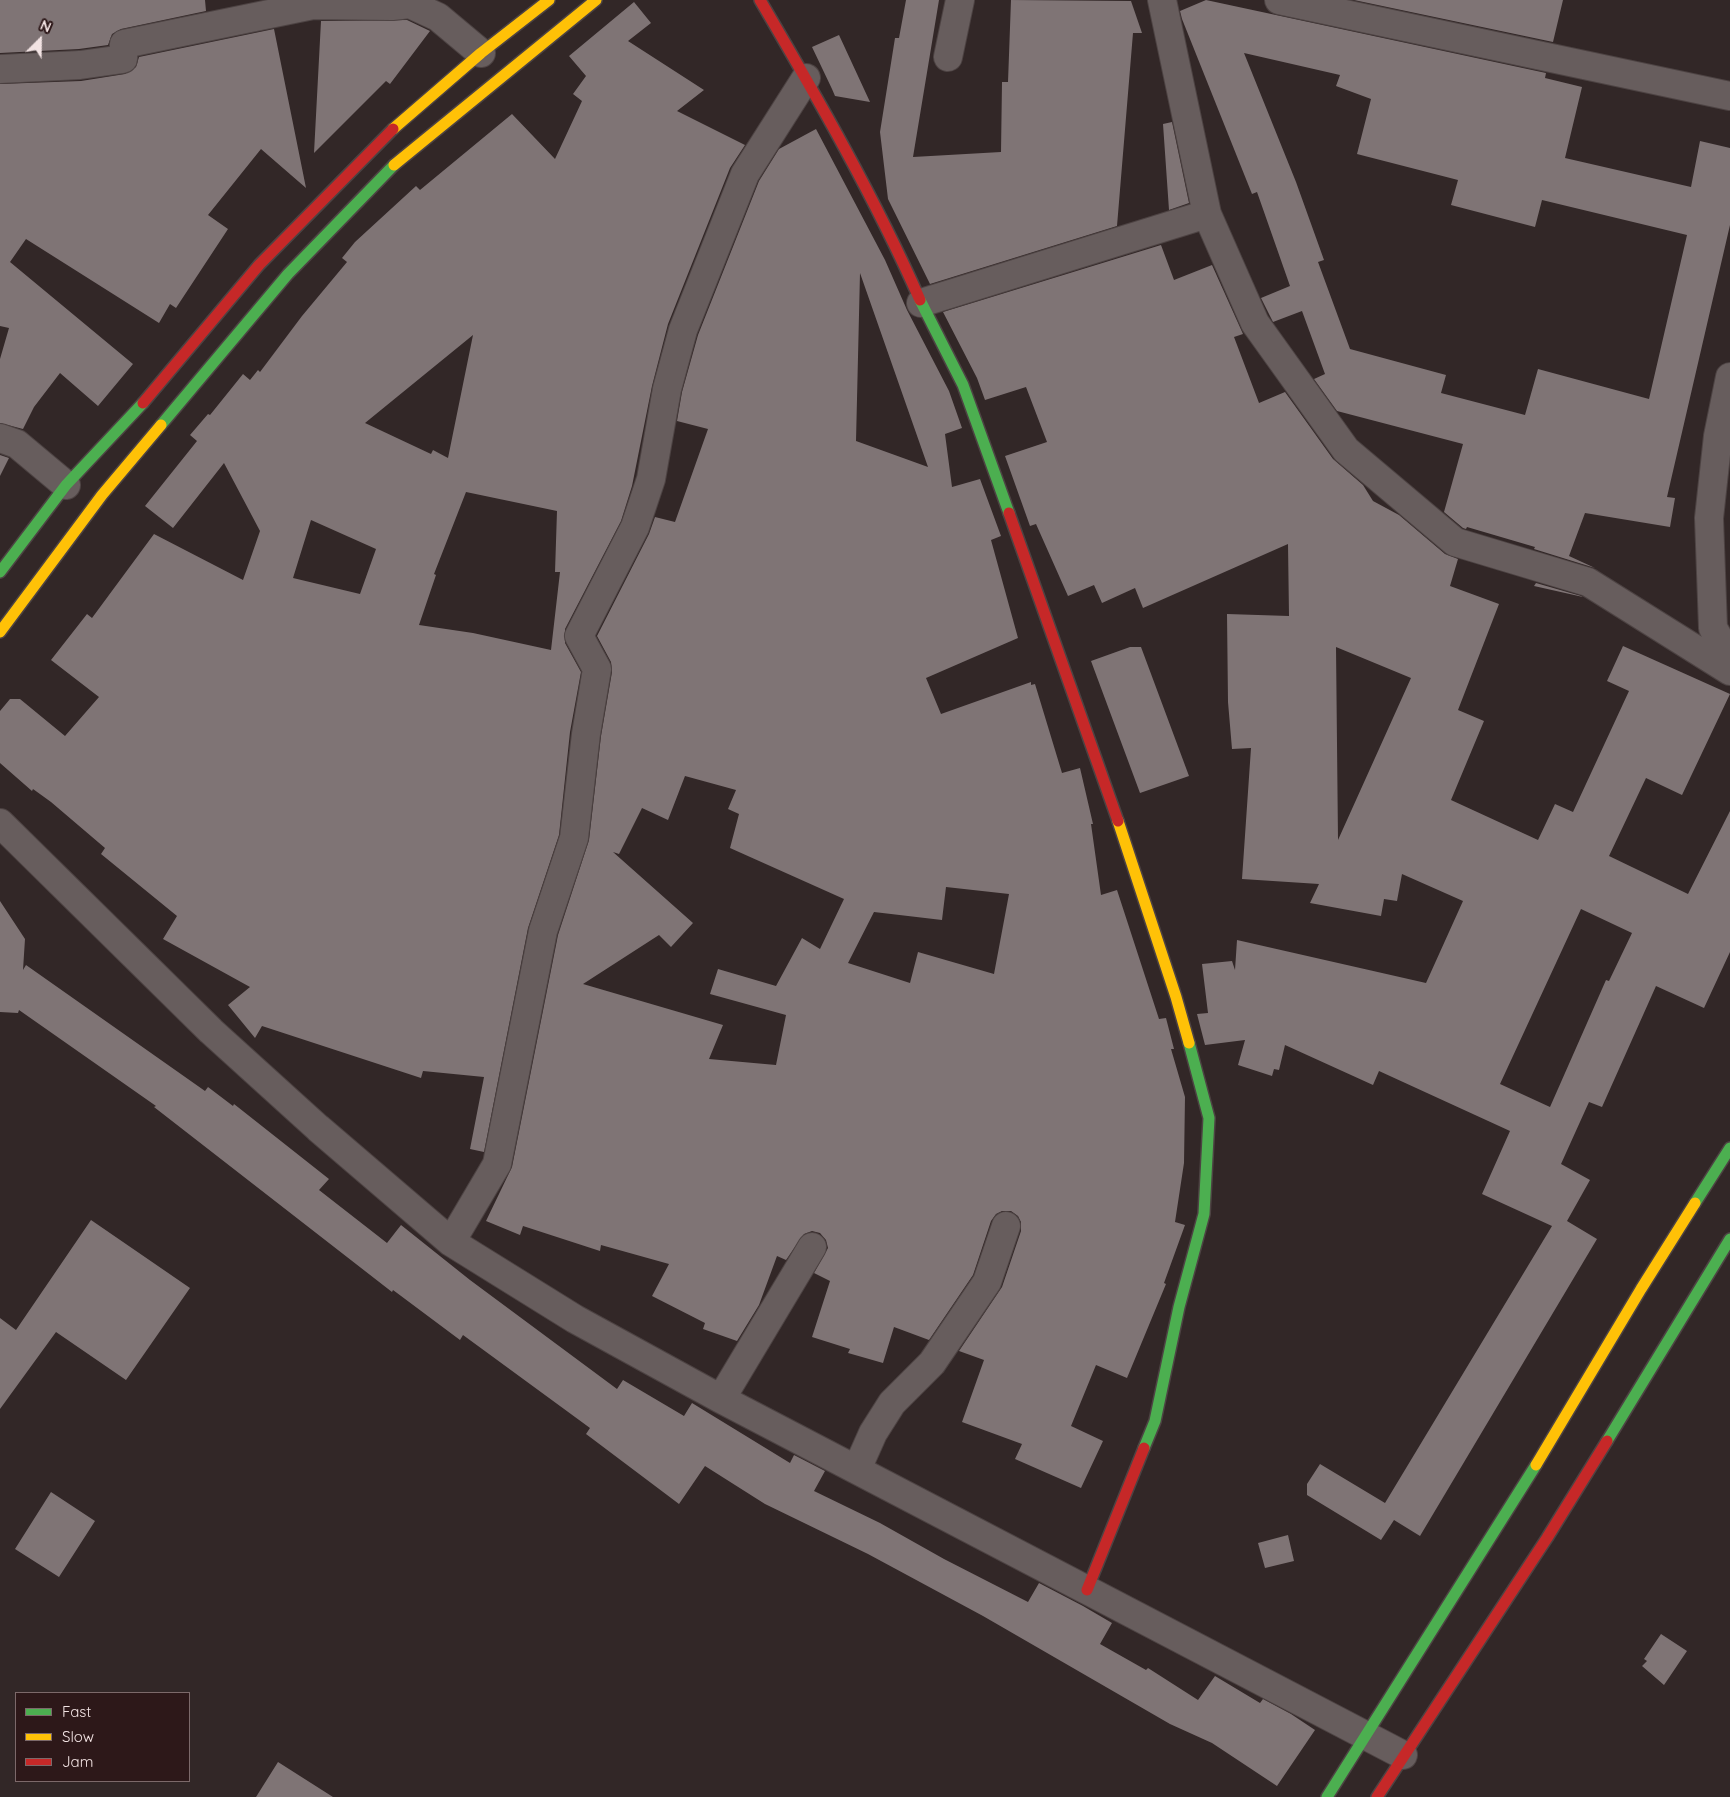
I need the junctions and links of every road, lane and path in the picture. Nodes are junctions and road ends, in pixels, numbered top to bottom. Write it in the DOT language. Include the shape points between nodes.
graph roads {
  1 [pos="548,0"];
  2 [pos="596,0"];
  3 [pos="760,0"];
  4 [pos="960,0"];
  5 [pos="1162,0"];
  6 [pos="1279,0"];
  7 [pos="481,53"];
  8 [pos="948,57"];
  9 [pos="0,68"];
  10 [pos="806,78"];
  11 [pos="1730,96"];
  12 [pos="1207,214"];
  13 [pos="921,303"];
  14 [pos="1730,377"];
  15 [pos="0,438"];
  16 [pos="66,485"];
  17 [pos="0,572"];
  18 [pos="0,632"];
  19 [pos="1730,658"];
  20 [pos="1730,671"];
  21 [pos="0,823"];
  22 [pos="1730,1148"];
  23 [pos="1006,1226"];
  24 [pos="1730,1239"];
  25 [pos="451,1242"];
  26 [pos="812,1247"];
  27 [pos="721,1399"];
  28 [pos="857,1469"];
  29 [pos="1087,1590"];
  30 [pos="1366,1736"];
  31 [pos="1403,1755"];
  32 [pos="1326,1797"];
  33 [pos="1378,1797"];
  1 -- 7 [label="main road"];
  2 -- 18 [label="main road" via="394,165 288,274 102,495"];
  3 -- 10 [label="main road"];
  4 -- 8 [label="street"];
  5 -- 12 [label="street"];
  6 -- 11 [label="street"];
  7 -- 9 [label="street" via="438,17 410,4 313,5 124,44 123,60"];
  7 -- 16 [label="main road" via="383,138 259,265 137,410"];
  10 -- 13 [label="main road" via="899,253"];
  10 -- 25 [label="street" via="745,174 683,330 667,389 651,479 635,527 578,636 598,669 586,734 574,838 543,932 497,1164"];
  12 -- 13 [label="street"];
  12 -- 20 [label="street" via="1255,323 1346,450 1455,542 1588,582"];
  13 -- 29 [label="main road" via="963,385 1108,790 1176,997 1208,1118 1204,1214 1179,1307 1155,1421"];
  14 -- 19 [label="street" via="1718,436 1709,518 1713,628"];
  15 -- 16 [label="street" via="17,444"];
  16 -- 17 [label="main road"];
  21 -- 25 [label="street" via="211,1031"];
  22 -- 30 [label="main road" via="1641,1289 1507,1514"];
  23 -- 28 [label="street" via="987,1282 932,1363 892,1403 873,1433"];
  24 -- 31 [label="main road" via="1547,1538"];
  25 -- 27 [label="street" via="575,1319"];
  26 -- 27 [label="street"];
  27 -- 28 [label="street"];
  28 -- 29 [label="street"];
  29 -- 30 [label="street"];
  30 -- 31 [label="street"];
  30 -- 32 [label="main road"];
  31 -- 33 [label="main road"];
}
